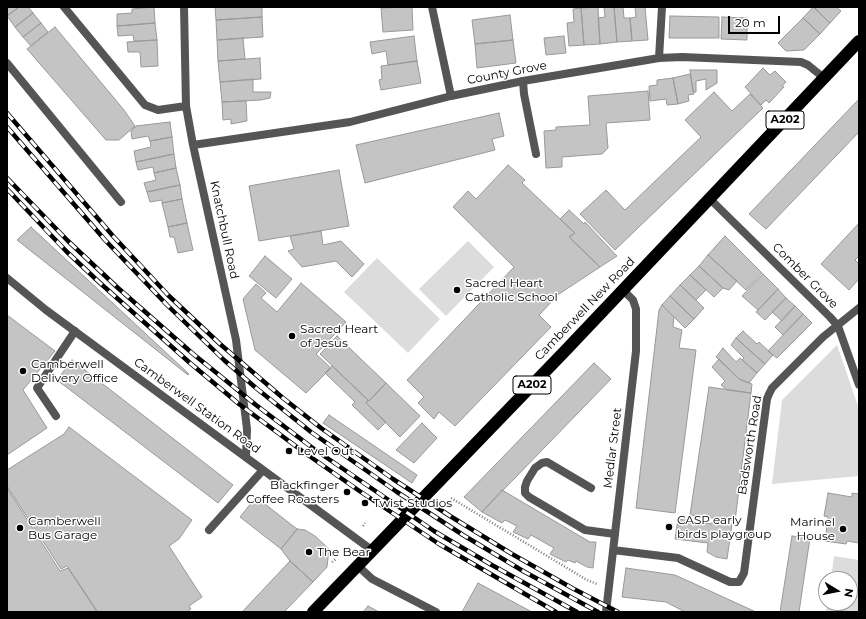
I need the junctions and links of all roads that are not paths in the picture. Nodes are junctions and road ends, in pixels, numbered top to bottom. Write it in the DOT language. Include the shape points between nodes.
graph roads {
  1 [pos="64,7"];
  2 [pos="184,7"];
  3 [pos="432,7"];
  4 [pos="662,7"];
  5 [pos="859,42"];
  6 [pos="659,58"];
  7 [pos="7,63"];
  8 [pos="824,78"];
  9 [pos="523,81"];
  10 [pos="452,96"];
  11 [pos="186,106"];
  12 [pos="193,146"];
  13 [pos="536,154"];
  14 [pos="710,199"];
  15 [pos="121,202"];
  16 [pos="7,278"];
  17 [pos="623,290"];
  18 [pos="859,308"];
  19 [pos="838,326"];
  20 [pos="75,331"];
  21 [pos="859,385"];
  22 [pos="56,416"];
  23 [pos="246,457"];
  24 [pos="263,470"];
  25 [pos="591,488"];
  26 [pos="209,530"];
  27 [pos="615,534"];
  28 [pos="613,550"];
  29 [pos="373,551"];
  30 [pos="358,566"];
  31 [pos="313,612"];
  32 [pos="436,612"];
  33 [pos="606,612"];
  1 -- 11 [label="street" via="145,105 158,110"];
  2 -- 11 [label="street, Knatchbull Road"];
  3 -- 10 [label="street"];
  4 -- 6 [label="street"];
  5 -- 8 [label="highway, Camberwell New Road / A202"];
  6 -- 8 [label="street, County Grove" via="800,62"];
  6 -- 9 [label="street, County Grove"];
  7 -- 15 [label="street"];
  8 -- 14 [label="highway, Camberwell New Road / A202"];
  9 -- 10 [label="street, County Grove"];
  9 -- 13 [label="street"];
  10 -- 12 [label="street, County Grove" via="350,122"];
  11 -- 12 [label="street, Knatchbull Road"];
  12 -- 23 [label="street, Knatchbull Road" via="236,340 246,429"];
  14 -- 17 [label="highway, Camberwell New Road / A202"];
  14 -- 19 [label="street, Comber Grove"];
  16 -- 20 [label="street, Camberwell Station Road"];
  17 -- 27 [label="street, Medlar Street" via="633,300 636,309 636,351"];
  17 -- 29 [label="highway, Camberwell New Road / A202"];
  18 -- 19 [label="street"];
  19 -- 21 [label="street, Comber Grove"];
  19 -- 28 [label="street, Badsworth Road" via="823,337 772,388 767,400 744,573 739,582 730,582 678,558"];
  20 -- 22 [label="street" via="38,388"];
  20 -- 23 [label="street, Camberwell Station Road"];
  23 -- 24 [label="street, Camberwell Station Road"];
  24 -- 26 [label="street"];
  24 -- 29 [label="street, Camberwell Station Road"];
  25 -- 27 [label="street" via="547,462 535,468 527,481 525,493 585,530"];
  27 -- 28 [label="street, Medlar Street"];
  28 -- 33 [label="street, Medlar Street"];
  29 -- 30 [label="highway, Camberwell New Road / A202"];
  30 -- 31 [label="highway, Camberwell New Road / A202"];
  30 -- 32 [label="street" via="372,579"];
}
